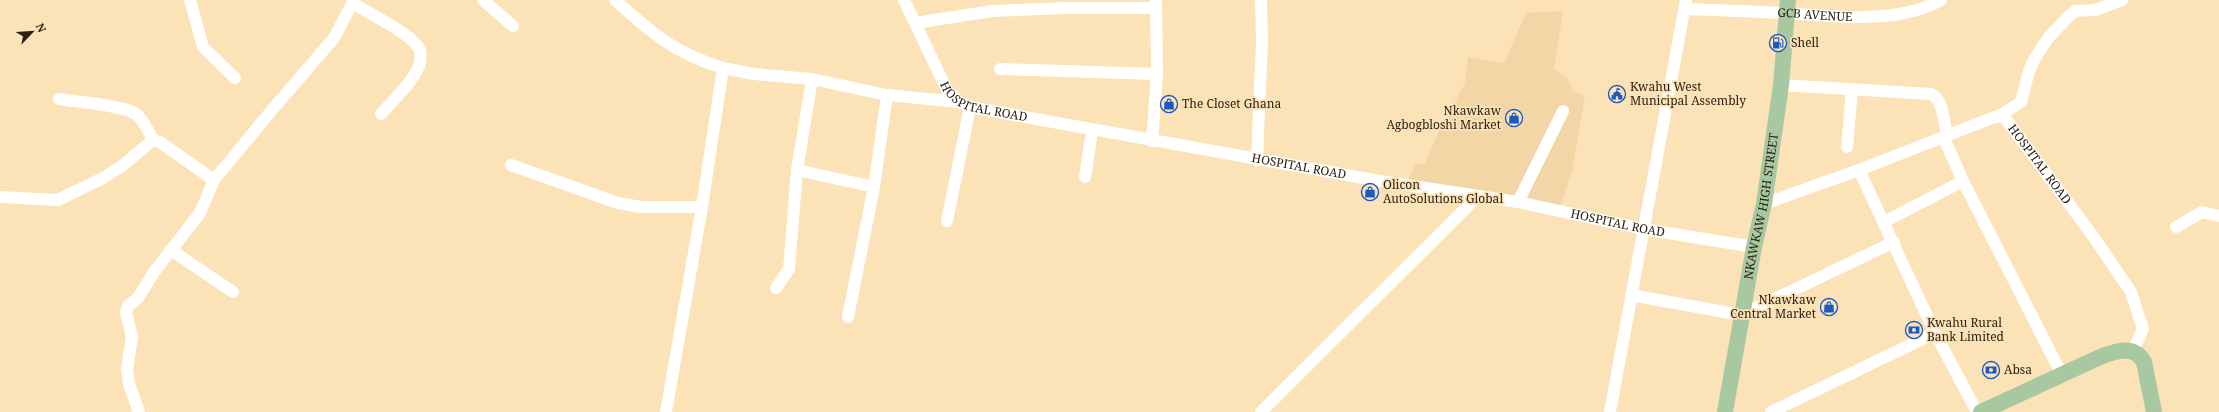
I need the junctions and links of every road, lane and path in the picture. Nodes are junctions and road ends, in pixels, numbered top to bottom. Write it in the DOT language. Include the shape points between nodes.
graph roads {
  1 [pos="190,0"];
  2 [pos="483,0"];
  3 [pos="615,0"];
  4 [pos="904,0"];
  5 [pos="1261,0"];
  6 [pos="1940,0"];
  7 [pos="2122,0"];
  8 [pos="353,2"];
  9 [pos="1156,4"];
  10 [pos="1686,4"];
  11 [pos="1788,7"];
  12 [pos="915,23"];
  13 [pos="513,26"];
  14 [pos="723,68"];
  15 [pos="1000,69"];
  16 [pos="1156,74"];
  17 [pos="235,78"];
  18 [pos="812,79"];
  19 [pos="1781,85"];
  20 [pos="1852,90"];
  21 [pos="887,95"];
  22 [pos="59,99"];
  23 [pos="958,102"];
  24 [pos="970,107"];
  25 [pos="1563,111"];
  26 [pos="380,114"];
  27 [pos="1999,116"];
  28 [pos="1092,131"];
  29 [pos="1945,137"];
  30 [pos="153,140"];
  31 [pos="1152,141"];
  32 [pos="1847,147"];
  33 [pos="1257,160"];
  34 [pos="511,165"];
  35 [pos="798,170"];
  36 [pos="1859,170"];
  37 [pos="1085,177"];
  38 [pos="214,180"];
  39 [pos="1963,181"];
  40 [pos="874,187"];
  41 [pos="0,197"];
  42 [pos="1477,197"];
  43 [pos="1518,202"];
  44 [pos="1764,204"];
  45 [pos="702,207"];
  46 [pos="2219,216"];
  47 [pos="947,221"];
  48 [pos="1884,222"];
  49 [pos="2176,227"];
  50 [pos="1643,229"];
  51 [pos="1894,242"];
  52 [pos="1754,247"];
  53 [pos="171,250"];
  54 [pos="776,288"];
  55 [pos="233,292"];
  56 [pos="1631,295"];
  57 [pos="1741,314"];
  58 [pos="848,317"];
  59 [pos="1935,333"];
  60 [pos="2134,351"];
  61 [pos="2062,375"];
  62 [pos="139,412"];
  63 [pos="666,412"];
  64 [pos="1261,412"];
  65 [pos="1610,412"];
  66 [pos="1725,412"];
  67 [pos="1771,412"];
  68 [pos="1977,412"];
  69 [pos="1981,412"];
  70 [pos="2154,412"];
  1 -- 17 [label="street" via="203,47"];
  2 -- 13 [label="street"];
  3 -- 14 [label="street" via="670,46 695,59"];
  4 -- 12 [label="street, HOSPITAL ROAD"];
  5 -- 33 [label="street" via="1262,41"];
  6 -- 11 [label="street, GCB AVENUE" via="1895,14 1856,18"];
  7 -- 27 [label="street" via="2095,10 2075,11 2070,15 2048,38 2034,60 2021,102"];
  8 -- 26 [label="street" via="411,39 420,50 419,67"];
  8 -- 38 [label="street" via="334,38"];
  9 -- 12 [label="street" via="992,11"];
  9 -- 16 [label="street"];
  10 -- 11 [label="street, GCB AVENUE"];
  10 -- 50 [label="street"];
  11 -- 19 [label="main road, NKAWKAW HIGH STREET"];
  12 -- 23 [label="street, HOSPITAL ROAD" via="948,90"];
  14 -- 18 [label="street" via="754,74"];
  14 -- 45 [label="street"];
  15 -- 16 [label="street"];
  16 -- 31 [label="street"];
  18 -- 21 [label="street"];
  18 -- 35 [label="street"];
  19 -- 20 [label="street"];
  19 -- 44 [label="main road, NKAWKAW HIGH STREET"];
  20 -- 29 [label="street" via="1931,94 1940,104"];
  20 -- 32 [label="street"];
  21 -- 23 [label="street"];
  21 -- 40 [label="street"];
  22 -- 30 [label="street" via="135,113"];
  23 -- 24 [label="street, HOSPITAL ROAD"];
  24 -- 28 [label="street, HOSPITAL ROAD"];
  24 -- 47 [label="street"];
  25 -- 43 [label="street"];
  27 -- 29 [label="street, HOSPITAL ROAD"];
  27 -- 60 [label="street, HOSPITAL ROAD" via="2005,118 2093,236 2131,292 2143,329"];
  28 -- 31 [label="street, HOSPITAL ROAD"];
  28 -- 37 [label="street"];
  29 -- 36 [label="street, HOSPITAL ROAD"];
  29 -- 39 [label="street"];
  30 -- 38 [label="street" via="160,142"];
  30 -- 41 [label="street" via="110,174 58,200"];
  31 -- 33 [label="street, HOSPITAL ROAD"];
  33 -- 42 [label="street, HOSPITAL ROAD"];
  34 -- 45 [label="street" via="618,203 641,207"];
  35 -- 40 [label="street"];
  35 -- 54 [label="street" via="789,270"];
  36 -- 44 [label="street, HOSPITAL ROAD"];
  36 -- 48 [label="street"];
  38 -- 53 [label="street" via="200,214"];
  39 -- 48 [label="street"];
  39 -- 61 [label="street"];
  40 -- 58 [label="street"];
  42 -- 43 [label="street, HOSPITAL ROAD"];
  42 -- 64 [label="street"];
  43 -- 50 [label="street, HOSPITAL ROAD"];
  44 -- 52 [label="main road, NKAWKAW HIGH STREET"];
  45 -- 63 [label="street"];
  46 -- 49 [label="street" via="2202,212"];
  48 -- 51 [label="street"];
  50 -- 52 [label="street, HOSPITAL ROAD"];
  50 -- 56 [label="street"];
  51 -- 57 [label="street"];
  51 -- 59 [label="street"];
  52 -- 57 [label="main road, NKAWKAW HIGH STREET"];
  53 -- 55 [label="street"];
  53 -- 62 [label="street" via="126,312 132,337 127,369 129,384"];
  56 -- 57 [label="street"];
  56 -- 65 [label="street"];
  57 -- 66 [label="main road, NKAWKAW HIGH STREET"];
  59 -- 67 [label="street"];
  59 -- 68 [label="street"];
  60 -- 61 [label="main road" via="2121,350 2110,353"];
  60 -- 70 [label="main road" via="2140,354 2144,362"];
  61 -- 69 [label="main road"];
}
